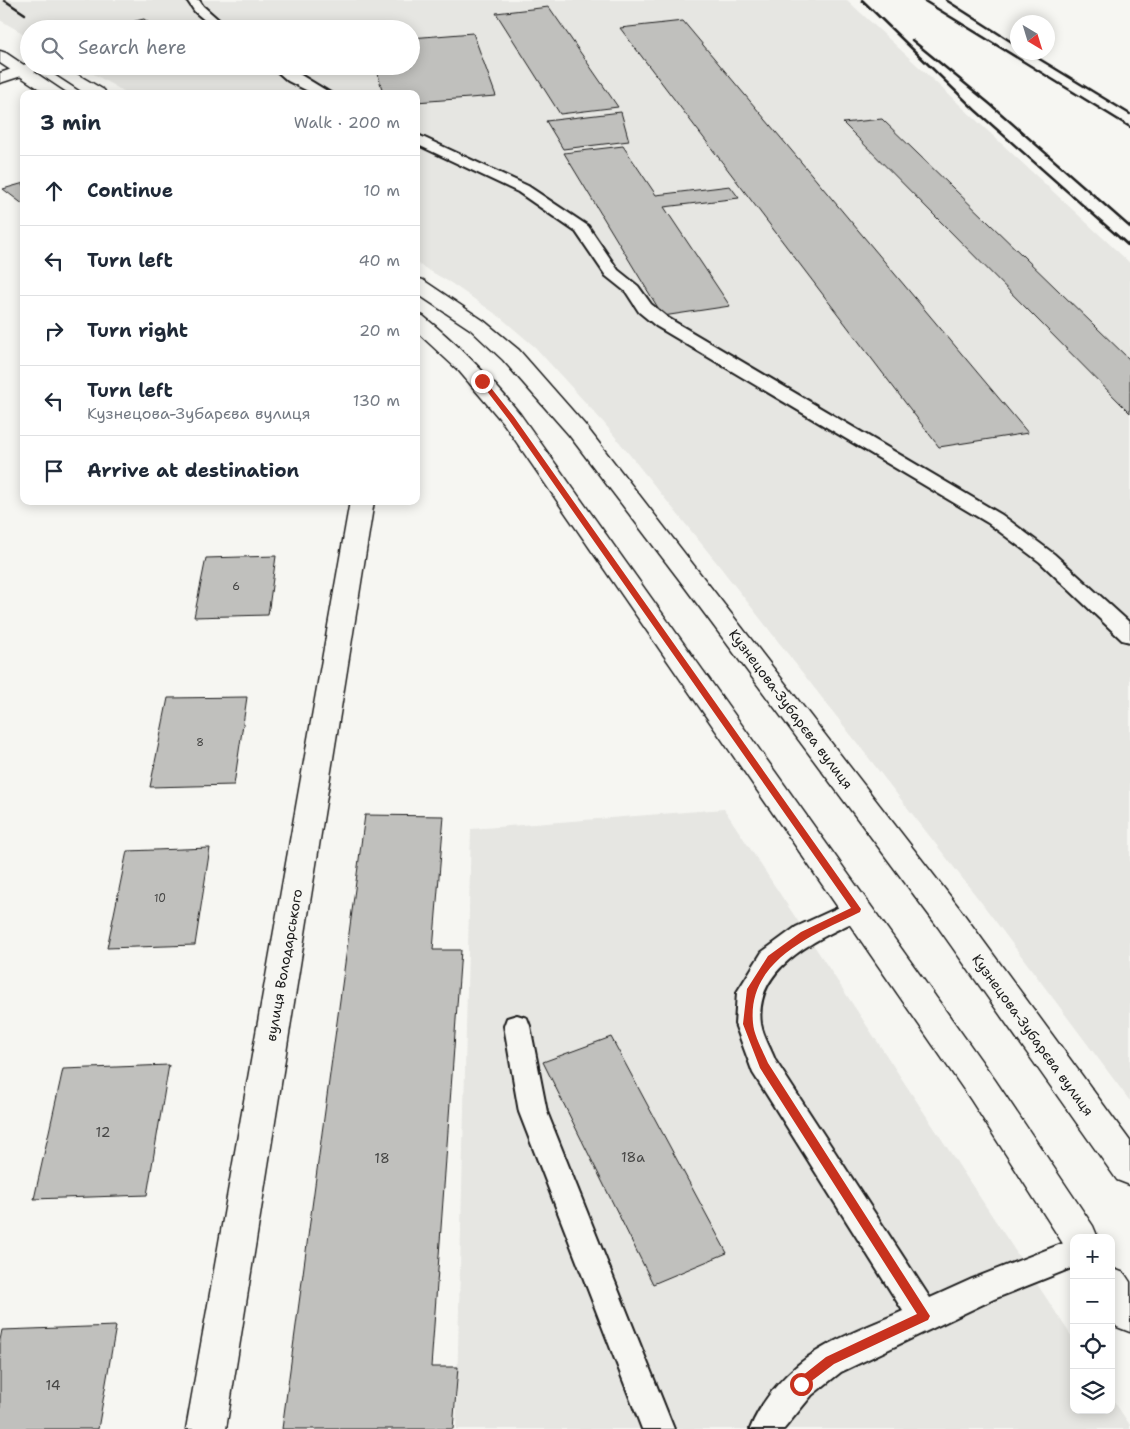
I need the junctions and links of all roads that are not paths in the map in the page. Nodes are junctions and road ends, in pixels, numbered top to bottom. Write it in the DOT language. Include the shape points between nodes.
graph roads {
  1 [pos="194,0"];
  2 [pos="212,20"];
  3 [pos="0,56"];
  4 [pos="20,64"];
  5 [pos="20,71"];
  6 [pos="38,75"];
  7 [pos="66,75"];
  8 [pos="289,75"];
  9 [pos="0,78"];
  10 [pos="55,90"];
  11 [pos="91,90"];
  12 [pos="317,90"];
  13 [pos="420,140"];
  14 [pos="420,287"];
  15 [pos="420,323"];
  16 [pos="361,505"];
  17 [pos="1130,635"];
  18 [pos="856,909"];
  19 [pos="517,1026"];
  20 [pos="1130,1169"];
  21 [pos="1077,1234"];
  22 [pos="1070,1255"];
  23 [pos="1115,1292"];
  24 [pos="1130,1314"];
  25 [pos="924,1316"];
  26 [pos="206,1429"];
  27 [pos="658,1429"];
  28 [pos="766,1429"];
  1 -- 2 [label="lane"];
  3 -- 4 [label="main road"];
  5 -- 9 [label="main road"];
  6 -- 10 [label="main road"];
  7 -- 11 [label="main road"];
  8 -- 12 [label="lane"];
  13 -- 17 [label="lane" via="523,190 582,229 612,273 632,289 644,308 662,322 995,519 1047,558"];
  14 -- 20 [label="main road, Кузнецова-Зубарєва вулиця" via="477,325 511,355 577,430 949,918"];
  15 -- 18 [label="main road" via="482,381 512,419"];
  16 -- 26 [label="main road, вулиця Володарського"];
  18 -- 21 [label="main road" via="983,1090"];
  18 -- 25 [label="lane" via="805,934 771,959 750,992 748,1024 764,1065"];
  19 -- 27 [label="lane" via="533,1112"];
  22 -- 25 [label="lane"];
  23 -- 24 [label="main road"];
  25 -- 28 [label="lane" via="830,1360 801,1384"];
}
